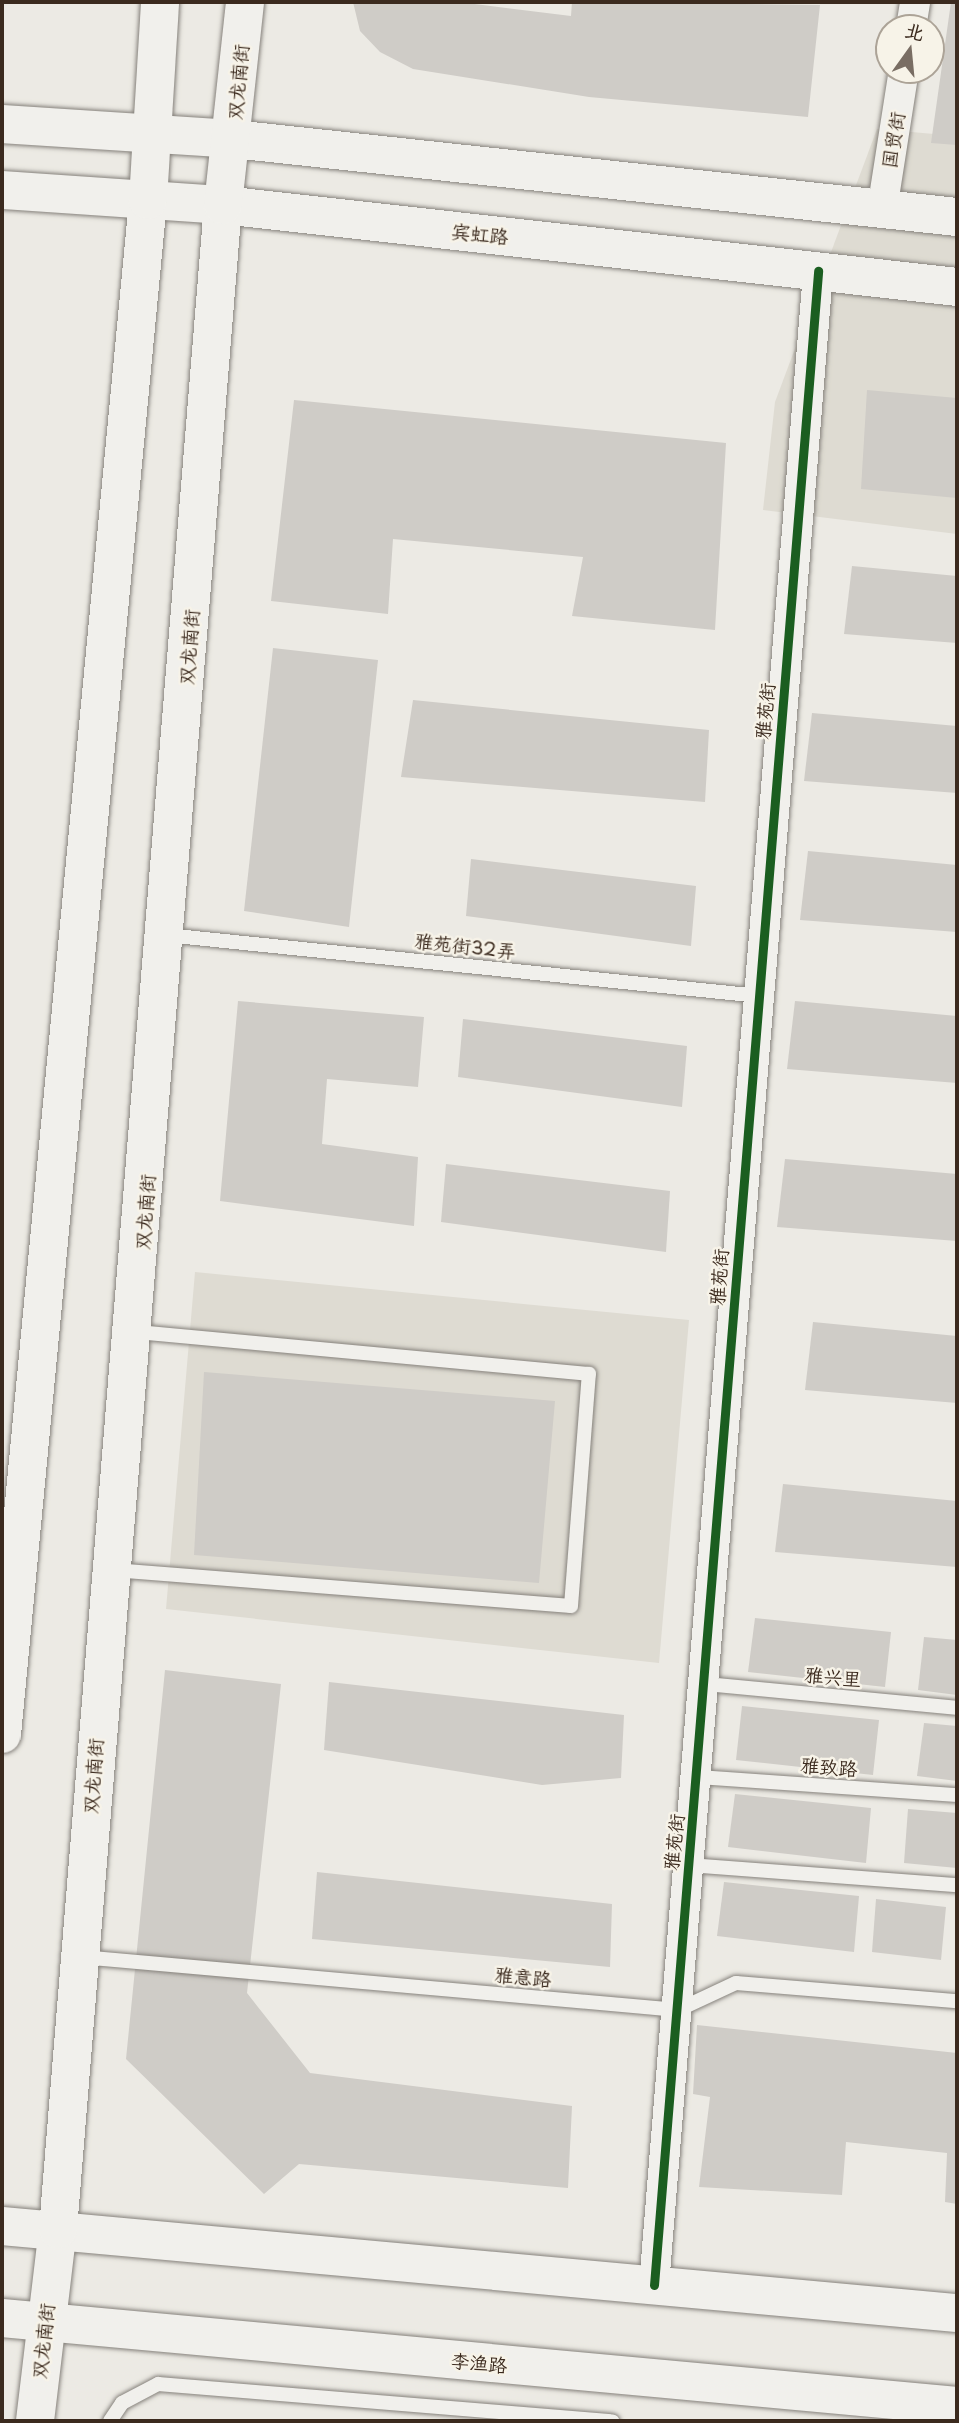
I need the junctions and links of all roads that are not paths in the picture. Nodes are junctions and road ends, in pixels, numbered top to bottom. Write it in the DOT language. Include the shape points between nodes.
graph roads {
  1 [pos="160,2"];
  2 [pos="245,2"];
  3 [pos="902,84"];
  4 [pos="2,124"];
  5 [pos="149,135"];
  6 [pos="233,139"];
  7 [pos="2,190"];
  8 [pos="148,200"];
  9 [pos="223,205"];
  10 [pos="882,210"];
  11 [pos="957,217"];
  12 [pos="818,271"];
  13 [pos="957,287"];
  14 [pos="166,935"];
  15 [pos="759,996"];
  16 [pos="135,1332"];
  17 [pos="109,1569"];
  18 [pos="705,1684"];
  19 [pos="957,1708"];
  20 [pos="2,1734"];
  21 [pos="698,1777"];
  22 [pos="957,1796"];
  23 [pos="689,1865"];
  24 [pos="957,1885"];
  25 [pos="79,1957"];
  26 [pos="957,2001"];
  27 [pos="678,2010"];
  28 [pos="2,2226"];
  29 [pos="58,2229"];
  30 [pos="654,2285"];
  31 [pos="957,2313"];
  32 [pos="2,2318"];
  33 [pos="43,2324"];
  34 [pos="957,2406"];
  35 [pos="35,2421"];
  36 [pos="110,2421"];
  37 [pos="612,2421"];
  1 -- 5 [label="main road"];
  2 -- 6 [label="main road, 双龙南街"];
  3 -- 10 [label="street, 国贸街"];
  4 -- 5 [label="main road"];
  5 -- 6 [label="main road"];
  5 -- 8 [label="main road"];
  6 -- 9 [label="main road, 双龙南街"];
  6 -- 10 [label="main road"];
  7 -- 8 [label="main road, 宾虹路"];
  8 -- 9 [label="main road, 宾虹路"];
  8 -- 20 [label="main road"];
  9 -- 12 [label="main road, 宾虹路"];
  9 -- 14 [label="main road, 双龙南街"];
  10 -- 11 [label="main road"];
  12 -- 13 [label="main road, 宾虹路"];
  12 -- 15 [label="street, 雅苑街"];
  14 -- 15 [label="lane, 雅苑街32弄"];
  14 -- 16 [label="main road, 双龙南街"];
  15 -- 18 [label="street, 雅苑街"];
  16 -- 17 [label="main road, 双龙南街"];
  16 -- 17 [label="lane" via="589,1374 571,1606"];
  17 -- 25 [label="main road, 双龙南街"];
  18 -- 19 [label="lane, 雅兴里"];
  18 -- 21 [label="street, 雅苑街"];
  21 -- 22 [label="lane, 雅致路"];
  21 -- 23 [label="street, 雅苑街"];
  23 -- 24 [label="lane"];
  23 -- 27 [label="street, 雅苑街"];
  25 -- 27 [label="lane, 雅意路"];
  25 -- 29 [label="main road, 双龙南街"];
  26 -- 27 [label="lane" via="736,1983"];
  27 -- 30 [label="street, 雅苑街"];
  28 -- 29 [label="main road"];
  29 -- 30 [label="main road"];
  29 -- 33 [label="main road, 双龙南街"];
  30 -- 31 [label="main road"];
  32 -- 33 [label="main road, 李渔路"];
  33 -- 34 [label="main road, 李渔路"];
  33 -- 35 [label="main road, 双龙南街"];
  36 -- 37 [label="lane" via="122,2403 158,2384"];
}
